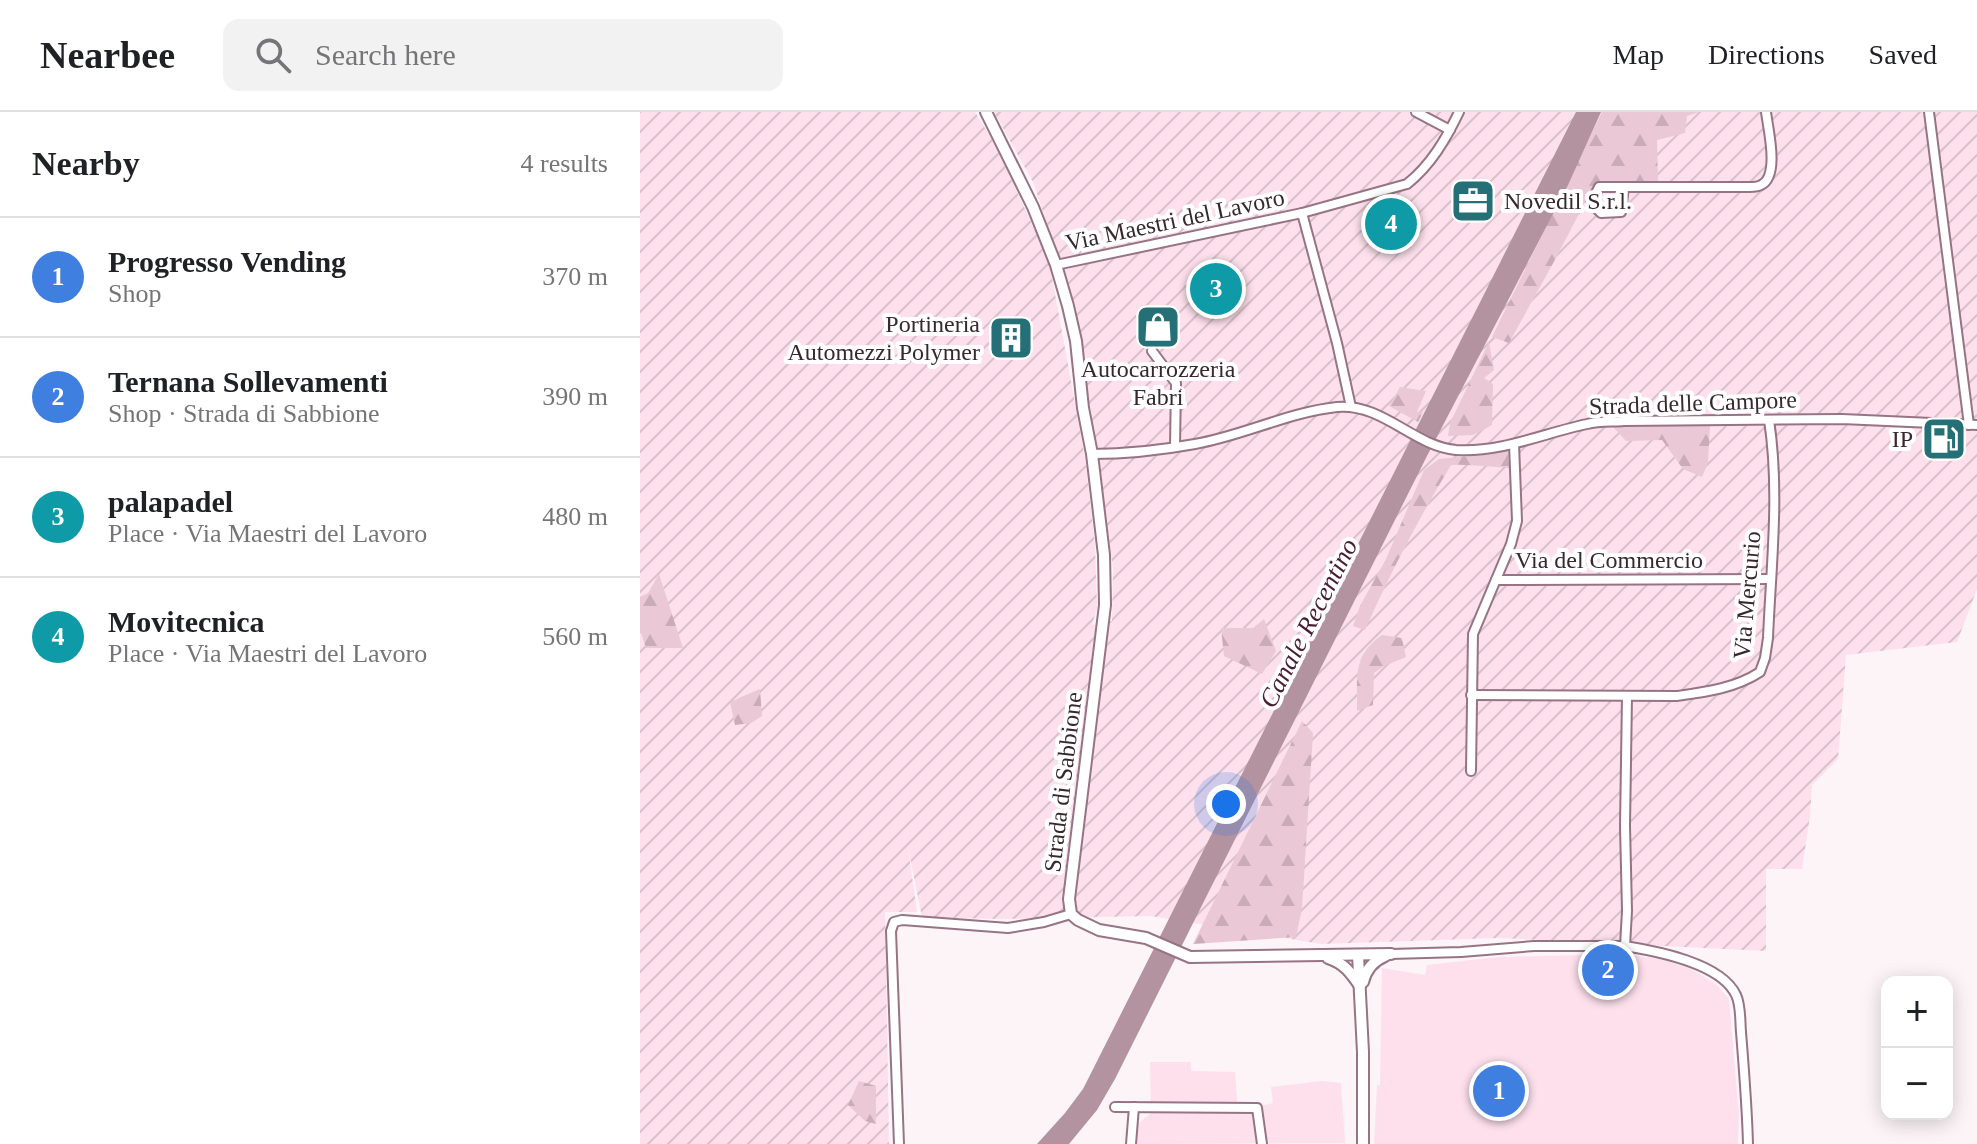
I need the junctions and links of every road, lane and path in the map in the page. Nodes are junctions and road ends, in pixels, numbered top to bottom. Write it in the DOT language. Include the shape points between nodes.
graph roads {
  1 [pos="986,112"];
  2 [pos="1416,112"];
  3 [pos="1459,112"];
  4 [pos="1766,112"];
  5 [pos="1929,112"];
  6 [pos="1450,130"];
  7 [pos="1624,187"];
  8 [pos="1302,213"];
  9 [pos="1056,265"];
  10 [pos="1152,351"];
  11 [pos="1351,407"];
  12 [pos="1769,420"];
  13 [pos="1973,425"];
  14 [pos="1514,444"];
  15 [pos="1175,447"];
  16 [pos="1092,454"];
  17 [pos="1771,579"];
  18 [pos="1496,580"];
  19 [pos="1471,695"];
  20 [pos="1627,696"];
  21 [pos="1471,771"];
  22 [pos="1071,914"];
  23 [pos="1625,946"];
  24 [pos="1319,954"];
  25 [pos="1391,954"];
  26 [pos="1358,955"];
  27 [pos="1361,988"];
  28 [pos="1115,1107"];
  29 [pos="1134,1107"];
  30 [pos="899,1144"];
  31 [pos="1131,1144"];
  32 [pos="1262,1144"];
  33 [pos="1363,1144"];
  34 [pos="1748,1144"];
  1 -- 9 [label="main road, Strada di Sabbione"];
  2 -- 6 [label="street"];
  3 -- 6 [label="street, Via Maestri del Lavoro"];
  4 -- 7 [label="street" via="1773,168 1761,185"];
  5 -- 13 [label="street"];
  6 -- 8 [label="street, Via Maestri del Lavoro" via="1437,153 1407,184"];
  7 -- 7 [label="street" via="1599,187 1591,203 1601,213 1621,212"];
  8 -- 9 [label="street, Via Maestri del Lavoro"];
  8 -- 11 [label="street, Via Maestri del Lavoro"];
  9 -- 16 [label="main road, Strada di Sabbione" via="1076,341"];
  10 -- 15 [label="street" via="1176,383"];
  11 -- 14 [label="street, Strada delle Campore" via="1454,450"];
  11 -- 15 [label="street, Strada delle Campore"];
  12 -- 13 [label="street, Strada delle Campore"];
  12 -- 14 [label="street, Strada delle Campore" via="1590,423"];
  12 -- 17 [label="street, Via Mercurio" via="1775,503"];
  14 -- 18 [label="street, Via del Commercio" via="1517,521"];
  15 -- 16 [label="street, Strada delle Campore"];
  16 -- 22 [label="main road, Strada di Sabbione" via="1105,605"];
  17 -- 18 [label="street, Via del Commercio"];
  17 -- 20 [label="street, Via Mercurio" via="1760,672 1707,692"];
  18 -- 19 [label="street, Via del Commercio" via="1473,634"];
  19 -- 20 [label="street, Via Mercurio"];
  19 -- 21 [label="street, Via del Commercio"];
  20 -- 23 [label="street"];
  22 -- 24 [label="main road" via="1099,930 1152,940 1190,957"];
  22 -- 30 [label="street" via="1008,928 894,922"];
  23 -- 25 [label="street"];
  23 -- 34 [label="street" via="1674,955 1699,966 1720,977 1737,996"];
  24 -- 26 [label="main road"];
  24 -- 27 [label="main road" via="1339,961"];
  25 -- 26 [label="main road"];
  25 -- 27 [label="main road" via="1376,960"];
  26 -- 27 [label="main road"];
  27 -- 33 [label="main road"];
  28 -- 29 [label="street"];
  29 -- 31 [label="street"];
  29 -- 32 [label="street" via="1257,1108"];
}
